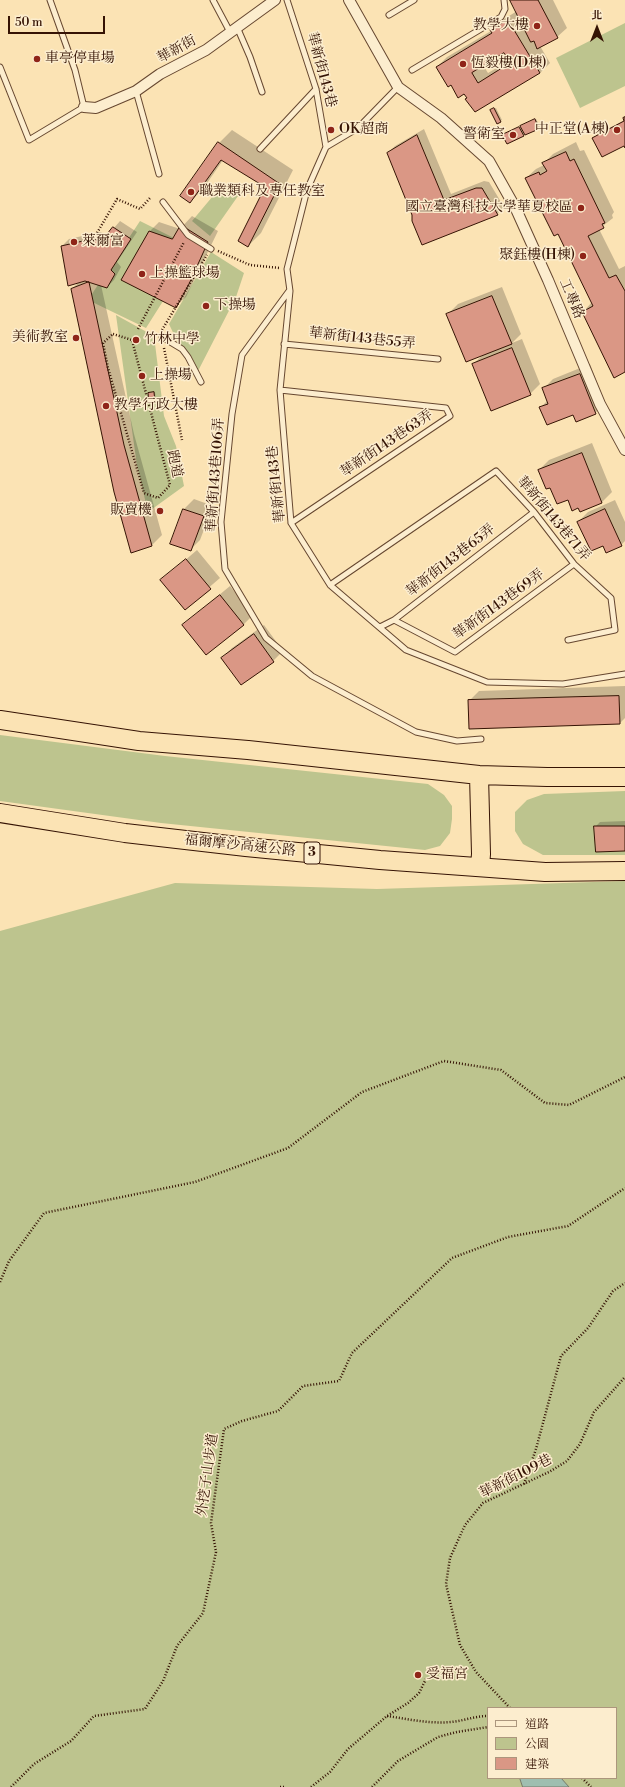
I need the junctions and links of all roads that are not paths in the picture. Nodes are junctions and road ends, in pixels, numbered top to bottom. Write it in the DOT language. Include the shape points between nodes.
graph roads {
  1 [pos="50,0"];
  2 [pos="213,0"];
  3 [pos="275,0"];
  4 [pos="287,0"];
  5 [pos="349,0"];
  6 [pos="414,0"];
  7 [pos="504,0"];
  8 [pos="389,15"];
  9 [pos="234,29"];
  10 [pos="0,67"];
  11 [pos="412,70"];
  12 [pos="398,87"];
  13 [pos="316,89"];
  14 [pos="136,91"];
  15 [pos="262,92"];
  16 [pos="84,107"];
  17 [pos="326,147"];
  18 [pos="260,149"];
  19 [pos="159,174"];
  20 [pos="163,202"];
  21 [pos="211,249"];
  22 [pos="290,291"];
  23 [pos="162,337"];
  24 [pos="284,344"];
  25 [pos="438,359"];
  26 [pos="201,382"];
  27 [pos="280,390"];
  28 [pos="625,450"];
  29 [pos="534,512"];
  30 [pos="291,523"];
  31 [pos="574,564"];
  32 [pos="330,584"];
  33 [pos="394,620"];
  34 [pos="380,627"];
  35 [pos="568,640"];
  36 [pos="625,674"];
  37 [pos="0,720"];
  38 [pos="481,739"];
  39 [pos="479,775"];
  40 [pos="625,777"];
  41 [pos="0,813"];
  42 [pos="480,867"];
  43 [pos="625,871"];
  1 -- 16 [label="lane" via="75,70"];
  2 -- 9 [label="lane"];
  3 -- 9 [label="street, 華新街"];
  4 -- 13 [label="lane, 華新街143巷"];
  5 -- 12 [label="street, 工專路"];
  6 -- 8 [label="lane"];
  7 -- 11 [label="lane" via="505,9 501,17"];
  9 -- 14 [label="street, 華新街" via="206,50 160,74"];
  9 -- 15 [label="lane" via="250,57"];
  10 -- 16 [label="lane" via="29,140"];
  12 -- 17 [label="lane" via="358,128"];
  12 -- 28 [label="street, 工專路" via="441,118 489,161 516,209 600,404"];
  13 -- 17 [label="lane, 華新街143巷"];
  13 -- 18 [label="lane"];
  14 -- 16 [label="street, 華新街" via="96,108"];
  14 -- 19 [label="lane"];
  17 -- 22 [label="lane, 華新街143巷" via="307,190 287,269"];
  20 -- 21 [label="lane" via="188,235"];
  22 -- 24 [label="lane, 華新街143巷"];
  22 -- 38 [label="lane, 華新街143巷106弄" via="242,355 232,414 221,522 225,569 266,638 312,676 416,732 457,741"];
  23 -- 26 [label="lane" via="182,349"];
  24 -- 25 [label="lane, 華新街143巷55弄"];
  24 -- 27 [label="lane, 華新街143巷"];
  27 -- 30 [label="lane, 華新街143巷"];
  27 -- 30 [label="lane, 華新街143巷63弄" via="446,408 450,416"];
  29 -- 31 [label="lane, 華新街143巷71弄"];
  29 -- 32 [label="lane, 華新街143巷71弄" via="496,471"];
  29 -- 33 [label="lane, 華新街143巷65弄"];
  30 -- 32 [label="lane, 華新街143巷"];
  31 -- 33 [label="lane, 華新街143巷69弄" via="455,652"];
  31 -- 35 [label="lane, 華新街143巷71弄" via="611,598 615,630"];
  32 -- 34 [label="lane, 華新街143巷"];
  33 -- 34 [label="lane, 華新街143巷65弄"];
  34 -- 36 [label="lane, 華新街143巷" via="406,650 487,682 563,684"];
  37 -- 39 [label="highway" via="139,741"];
  39 -- 40 [label="highway"];
  39 -- 42 [label="highway"];
  41 -- 42 [label="highway, 福爾摩沙高速公路 / 3" via="125,833 246,847"];
  42 -- 43 [label="highway, 福爾摩沙高速公路 / 3" via="544,872"];
}
